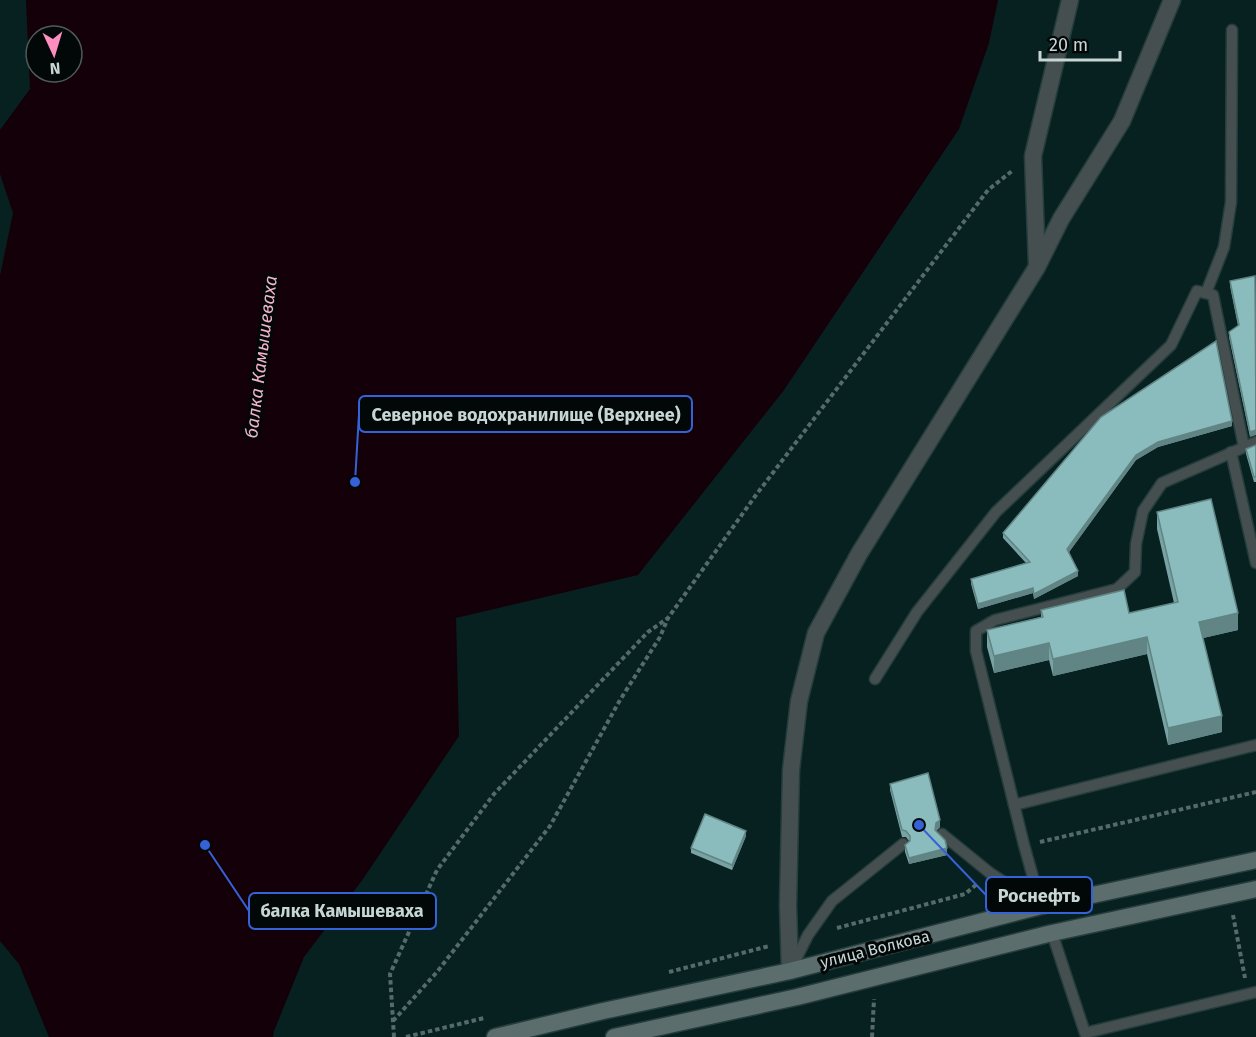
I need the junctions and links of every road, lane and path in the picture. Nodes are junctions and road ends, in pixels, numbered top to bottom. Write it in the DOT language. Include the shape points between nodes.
graph roads {
  1 [pos="1070,0"];
  2 [pos="1172,0"];
  3 [pos="1232,30"];
  4 [pos="988,190"];
  5 [pos="1037,267"];
  6 [pos="1206,293"];
  7 [pos="1256,442"];
  8 [pos="1244,447"];
  9 [pos="1231,452"];
  10 [pos="1256,562"];
  11 [pos="668,618"];
  12 [pos="875,679"];
  13 [pos="1256,745"];
  14 [pos="1256,792"];
  15 [pos="1014,805"];
  16 [pos="942,834"];
  17 [pos="903,844"];
  18 [pos="1024,845"];
  19 [pos="1256,860"];
  20 [pos="990,873"];
  21 [pos="1256,889"];
  22 [pos="1041,906"];
  23 [pos="1233,910"];
  24 [pos="1052,933"];
  25 [pos="808,935"];
  26 [pos="789,941"];
  27 [pos="790,970"];
  28 [pos="662,974"];
  29 [pos="1252,993"];
  30 [pos="874,998"];
  31 [pos="488,1017"];
  32 [pos="392,1022"];
  33 [pos="1085,1035"];
  34 [pos="394,1037"];
  35 [pos="406,1037"];
  36 [pos="495,1037"];
  37 [pos="614,1037"];
  38 [pos="872,1037"];
  1 -- 5 [label="street" via="1033,156"];
  2 -- 5 [label="street" via="1122,121 1061,219"];
  3 -- 6 [label="lane" via="1231,202 1224,247"];
  4 -- 11 [label="path" via="756,495"];
  5 -- 26 [label="street" via="858,554 816,633 799,701 791,770"];
  6 -- 8 [label="lane" via="1214,295"];
  6 -- 12 [label="lane" via="1197,291 1171,345 996,512 917,612"];
  7 -- 8 [label="lane"];
  8 -- 9 [label="lane"];
  9 -- 10 [label="lane"];
  9 -- 15 [label="lane" via="1162,483 1143,511 1135,572 1118,589 995,620 976,631 976,651"];
  11 -- 32 [label="path" via="550,826 437,972"];
  11 -- 32 [label="path" via="648,632 494,794 437,870 390,974"];
  13 -- 15 [label="lane"];
  14 -- 18 [label="path"];
  15 -- 18 [label="lane"];
  16 -- 20 [label="lane"];
  17 -- 25 [label="lane" via="832,901"];
  18 -- 22 [label="lane"];
  19 -- 22 [label="main road, улица Волкова"];
  20 -- 22 [label="lane"];
  20 -- 25 [label="path" via="965,894"];
  21 -- 24 [label="main road, улица Волкова"];
  22 -- 27 [label="main road, улица Волкова"];
  23 -- 29 [label="path"];
  24 -- 33 [label="lane"];
  24 -- 37 [label="main road, улица Волкова" via="797,997"];
  25 -- 27 [label="lane"];
  26 -- 27 [label="street"];
  26 -- 28 [label="path"];
  27 -- 36 [label="main road, улица Волкова"];
  29 -- 33 [label="lane"];
  30 -- 38 [label="path"];
  31 -- 35 [label="path"];
  32 -- 34 [label="path"];
}
